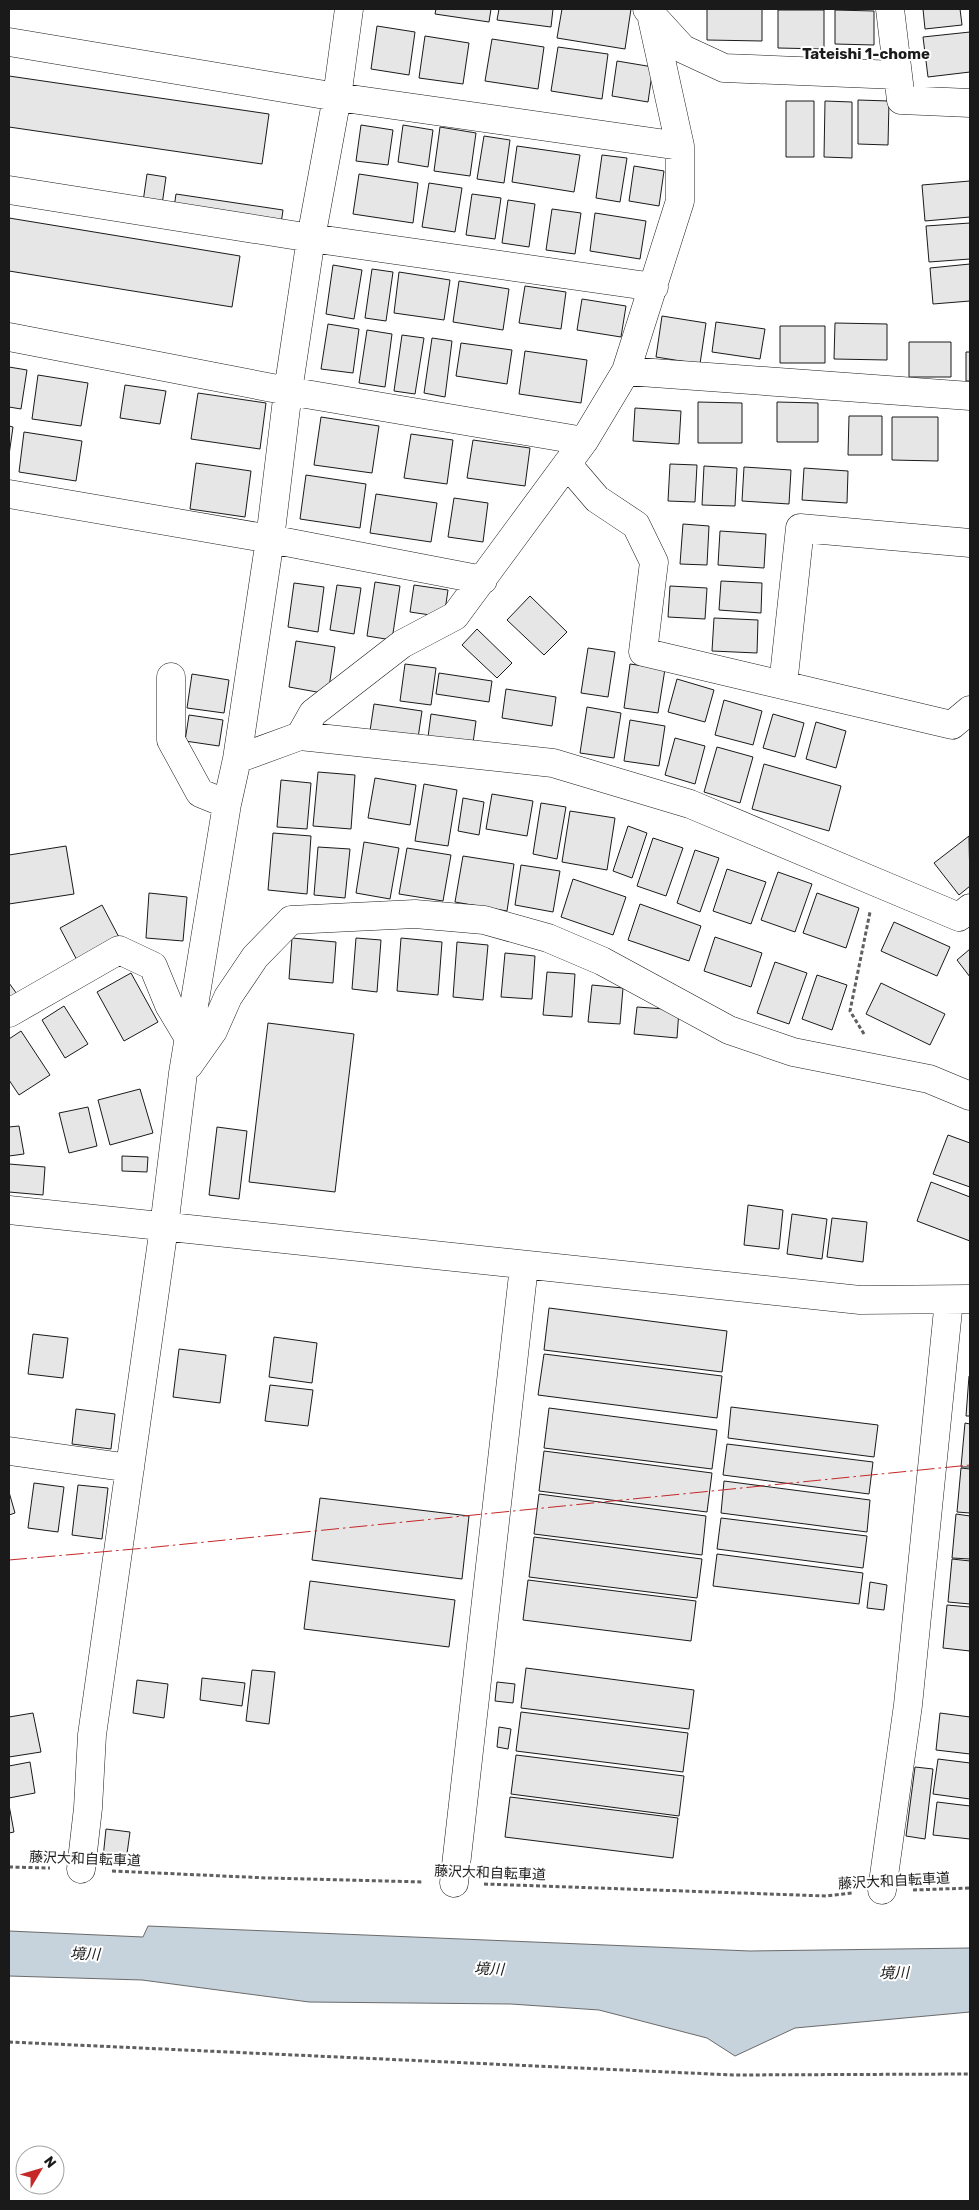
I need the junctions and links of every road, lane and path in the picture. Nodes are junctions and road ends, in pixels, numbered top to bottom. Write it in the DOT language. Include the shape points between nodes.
graph roads {
  1 [pos="349,9"];
  2 [pos="890,9"];
  3 [pos="649,11"];
  4 [pos="9,42"];
  5 [pos="897,74"];
  6 [pos="337,97"];
  7 [pos="970,103"];
  8 [pos="680,146"];
  9 [pos="9,190"];
  10 [pos="312,238"];
  11 [pos="654,288"];
  12 [pos="9,337"];
  13 [pos="626,371"];
  14 [pos="288,391"];
  15 [pos="970,396"];
  16 [pos="584,441"];
  17 [pos="567,464"];
  18 [pos="9,494"];
  19 [pos="270,539"];
  20 [pos="970,543"];
  21 [pos="483,580"];
  22 [pos="171,677"];
  23 [pos="783,685"];
  24 [pos="970,710"];
  25 [pos="300,736"];
  26 [pos="237,758"];
  27 [pos="227,804"];
  28 [pos="876,882"];
  29 [pos="970,908"];
  30 [pos="9,1013"];
  31 [pos="190,1040"];
  32 [pos="886,1069"];
  33 [pos="184,1073"];
  34 [pos="970,1096"];
  35 [pos="9,1210"];
  36 [pos="164,1227"];
  37 [pos="524,1266"];
  38 [pos="960,1300"];
  39 [pos="9,1451"];
  40 [pos="130,1468"];
  41 [pos="9,1867"];
  42 [pos="81,1869"];
  43 [pos="454,1883"];
  44 [pos="970,1888"];
  45 [pos="882,1890"];
  46 [pos="9,2042"];
  47 [pos="970,2074"];
  1 -- 6 [label="street"];
  2 -- 5 [label="street"];
  3 -- 5 [label="street" via="683,49 724,68"];
  3 -- 8 [label="street"];
  4 -- 6 [label="street"];
  5 -- 7 [label="street" via="901,100"];
  6 -- 8 [label="street"];
  6 -- 10 [label="street"];
  8 -- 11 [label="street" via="680,201"];
  9 -- 10 [label="street"];
  10 -- 11 [label="street"];
  10 -- 14 [label="street"];
  11 -- 13 [label="street"];
  12 -- 14 [label="street"];
  13 -- 15 [label="street"];
  13 -- 16 [label="street"];
  14 -- 16 [label="street"];
  14 -- 19 [label="street"];
  16 -- 17 [label="street"];
  17 -- 21 [label="street"];
  17 -- 23 [label="street" via="596,499 636,525 654,562 643,652"];
  18 -- 19 [label="street"];
  19 -- 21 [label="street"];
  19 -- 26 [label="street"];
  20 -- 23 [label="street" via="800,528"];
  21 -- 25 [label="street" via="455,616 402,644 313,713"];
  22 -- 27 [label="street" via="171,740 200,793"];
  23 -- 24 [label="street" via="952,725"];
  25 -- 26 [label="street"];
  25 -- 28 [label="street" via="552,763 690,804"];
  26 -- 27 [label="street"];
  27 -- 31 [label="street"];
  28 -- 29 [label="street" via="959,917"];
  28 -- 32 [label="path" via="850,1011"];
  30 -- 31 [label="street" via="119,950 153,966 169,1005"];
  31 -- 33 [label="street"];
  32 -- 33 [label="street" via="793,1052 729,1030 602,961 548,938 484,920 415,914 291,920 255,957 228,997 213,1031"];
  32 -- 34 [label="street" via="929,1079"];
  33 -- 36 [label="street"];
  35 -- 36 [label="street"];
  36 -- 37 [label="street"];
  36 -- 40 [label="street"];
  37 -- 38 [label="street" via="860,1300"];
  37 -- 43 [label="street"];
  38 -- 45 [label="street"];
  39 -- 40 [label="street"];
  40 -- 42 [label="street" via="92,1734"];
  41 -- 42 [label="path, 藤沢大和自転車道"];
  42 -- 43 [label="path, 藤沢大和自転車道"];
  43 -- 45 [label="path, 藤沢大和自転車道" via="826,1896"];
  44 -- 45 [label="path, 藤沢大和自転車道"];
  46 -- 47 [label="path" via="733,2076"];
}
